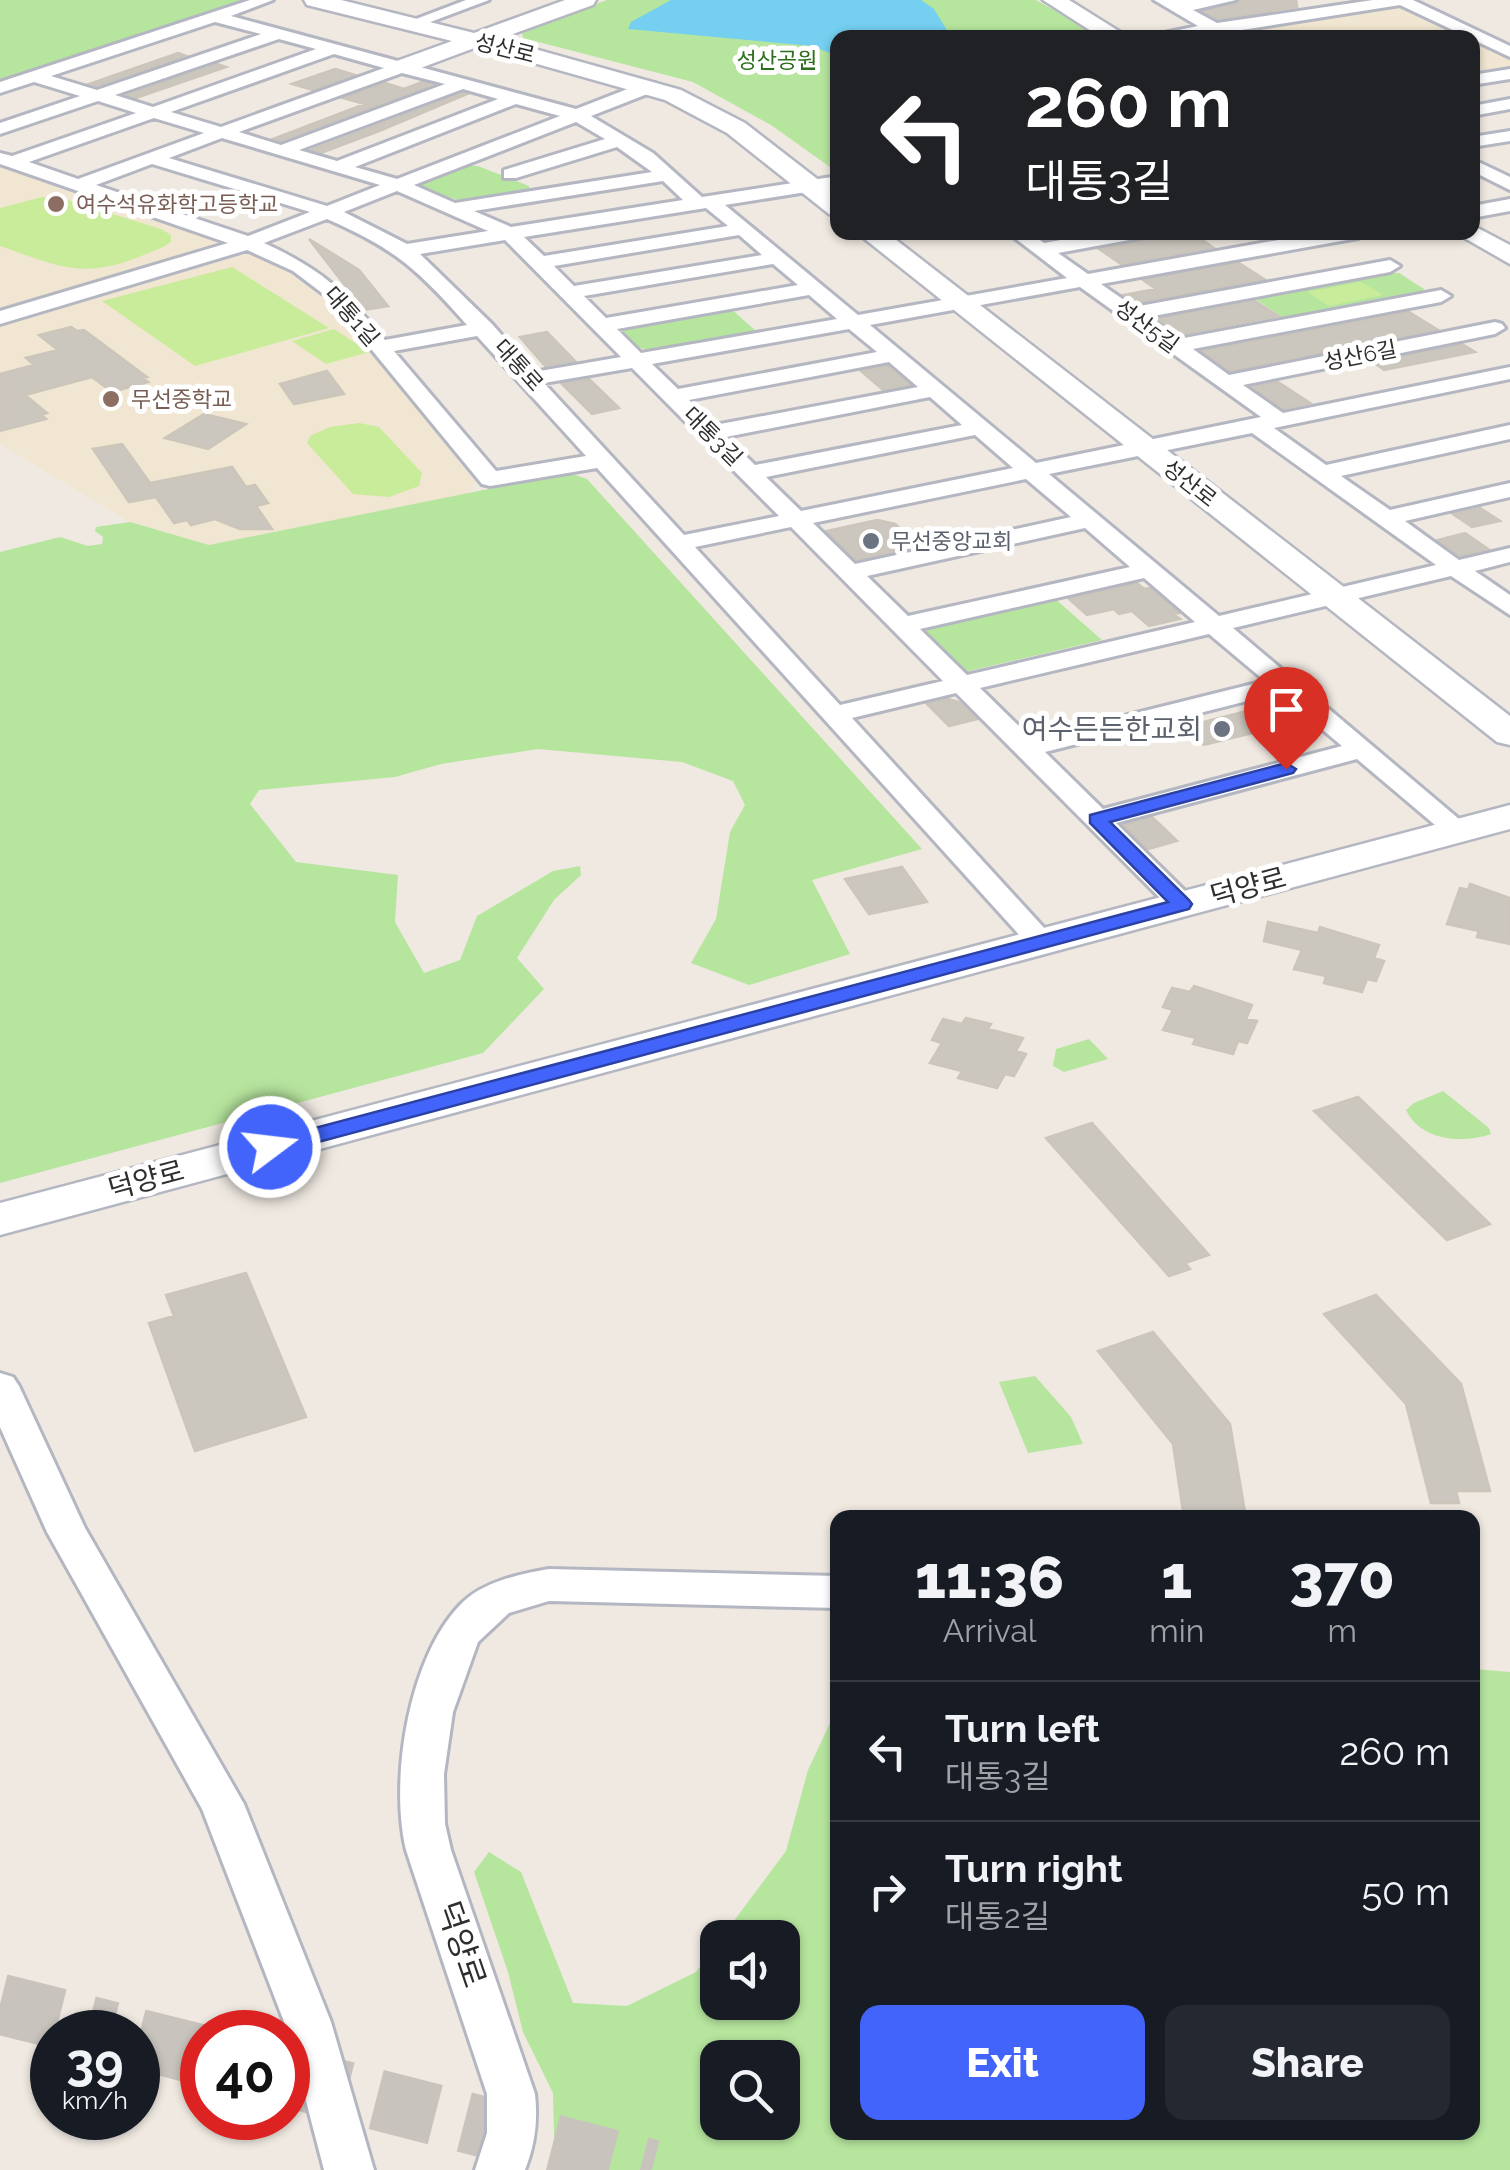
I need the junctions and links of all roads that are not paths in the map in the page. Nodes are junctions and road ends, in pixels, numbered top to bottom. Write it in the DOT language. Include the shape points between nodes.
graph roads {
  1 [pos="265,0"];
  2 [pos="315,0"];
  3 [pos="477,0"];
  4 [pos="585,0"];
  5 [pos="1054,0"];
  6 [pos="1228,0"];
  7 [pos="1402,0"];
  8 [pos="1169,4"];
  9 [pos="215,16"];
  10 [pos="411,24"];
  11 [pos="1214,28"];
  12 [pos="1106,30"];
  13 [pos="1201,30"];
  14 [pos="1218,30"];
  15 [pos="1464,30"];
  16 [pos="278,34"];
  17 [pos="1480,38"];
  18 [pos="476,40"];
  19 [pos="333,49"];
  20 [pos="1510,52"];
  21 [pos="402,68"];
  22 [pos="1510,74"];
  23 [pos="35,76"];
  24 [pos="1480,79"];
  25 [pos="462,84"];
  26 [pos="649,86"];
  27 [pos="0,88"];
  28 [pos="98,95"];
  29 [pos="515,98"];
  30 [pos="1510,104"];
  31 [pos="1480,109"];
  32 [pos="154,112"];
  33 [pos="577,115"];
  34 [pos="0,129"];
  35 [pos="224,133"];
  36 [pos="1510,136"];
  37 [pos="621,140"];
  38 [pos="1480,141"];
  39 [pos="283,150"];
  40 [pos="469,157"];
  41 [pos="151,158"];
  42 [pos="6,160"];
  43 [pos="338,167"];
  44 [pos="1480,168"];
  45 [pos="1510,169"];
  46 [pos="510,174"];
  47 [pos="667,175"];
  48 [pos="830,182"];
  49 [pos="398,184"];
  50 [pos="1510,184"];
  51 [pos="78,185"];
  52 [pos="810,186"];
  53 [pos="555,193"];
  54 [pos="830,202"];
  55 [pos="704,203"];
  56 [pos="1510,205"];
  57 [pos="458,208"];
  58 [pos="1480,211"];
  59 [pos="325,213"];
  60 [pos="742,228"];
  61 [pos="510,234"];
  62 [pos="1480,239"];
  63 [pos="879,240"];
  64 [pos="1027,240"];
  65 [pos="1096,240"];
  66 [pos="1310,240"];
  67 [pos="1353,240"];
  68 [pos="248,243"];
  69 [pos="406,250"];
  70 [pos="1040,250"];
  71 [pos="1510,256"];
  72 [pos="778,258"];
  73 [pos="540,263"];
  74 [pos="1390,266"];
  75 [pos="1083,280"];
  76 [pos="814,288"];
  77 [pos="569,293"];
  78 [pos="958,302"];
  79 [pos="1455,304"];
  80 [pos="1130,314"];
  81 [pos="0,318"];
  82 [pos="852,321"];
  83 [pos="602,325"];
  84 [pos="485,328"];
  85 [pos="1502,333"];
  86 [pos="1175,346"];
  87 [pos="379,347"];
  88 [pos="894,356"];
  89 [pos="636,360"];
  90 [pos="1510,373"];
  91 [pos="532,379"];
  92 [pos="1225,382"];
  93 [pos="934,390"];
  94 [pos="673,396"];
  95 [pos="1266,422"];
  96 [pos="979,428"];
  97 [pos="1510,432"];
  98 [pos="710,433"];
  99 [pos="1144,448"];
  100 [pos="606,460"];
  101 [pos="1031,471"];
  102 [pos="1321,472"];
  103 [pos="750,474"];
  104 [pos="1510,490"];
  105 [pos="795,518"];
  106 [pos="1385,518"];
  107 [pos="1089,520"];
  108 [pos="680,543"];
  109 [pos="1510,555"];
  110 [pos="1454,568"];
  111 [pos="1148,570"];
  112 [pos="850,574"];
  113 [pos="1334,596"];
  114 [pos="1510,607"];
  115 [pos="1213,624"];
  116 [pos="902,625"];
  117 [pos="959,682"];
  118 [pos="1284,684"];
  119 [pos="836,714"];
  120 [pos="1510,734"];
  121 [pos="1026,749"];
  122 [pos="1362,749"];
  123 [pos="1510,816"];
  124 [pos="1097,819"];
  125 [pos="1458,830"];
  126 [pos="1182,904"];
  127 [pos="1042,942"];
  128 [pos="0,1219"];
  129 [pos="0,1386"];
  130 [pos="830,1592"];
  131 [pos="348,2170"];
  132 [pos="500,2170"];
  1 -- 9 [label="street"];
  2 -- 10 [label="street, 성산로"];
  3 -- 10 [label="street"];
  4 -- 18 [label="street"];
  5 -- 12 [label="street"];
  6 -- 8 [label="street"];
  7 -- 11 [label="street"];
  7 -- 15 [label="street"];
  8 -- 11 [label="street"];
  9 -- 16 [label="street"];
  9 -- 23 [label="street"];
  10 -- 18 [label="street, 성산로"];
  11 -- 13 [label="street"];
  11 -- 14 [label="street"];
  16 -- 19 [label="street"];
  16 -- 28 [label="street"];
  17 -- 20 [label="street"];
  18 -- 21 [label="street"];
  18 -- 26 [label="street, 성산로"];
  19 -- 21 [label="street"];
  19 -- 32 [label="street"];
  21 -- 25 [label="street"];
  21 -- 35 [label="street"];
  22 -- 24 [label="street"];
  23 -- 27 [label="street"];
  23 -- 28 [label="street, 대통3길"];
  25 -- 29 [label="street"];
  25 -- 39 [label="street"];
  26 -- 33 [label="street"];
  26 -- 52 [label="street, 성산로" via="720,118"];
  28 -- 32 [label="street, 대통3길"];
  28 -- 34 [label="street"];
  29 -- 33 [label="street"];
  29 -- 43 [label="street"];
  30 -- 31 [label="street"];
  32 -- 35 [label="street, 대통3길"];
  32 -- 42 [label="street"];
  33 -- 37 [label="street"];
  33 -- 40 [label="street"];
  35 -- 39 [label="street, 대통3길"];
  35 -- 41 [label="street"];
  36 -- 38 [label="street"];
  37 -- 46 [label="street"];
  37 -- 47 [label="street"];
  39 -- 43 [label="street, 대통3길"];
  40 -- 46 [label="street"];
  40 -- 49 [label="street"];
  41 -- 51 [label="street"];
  41 -- 59 [label="street, 대통로"];
  42 -- 51 [label="street, 대통1길"];
  43 -- 49 [label="street, 대통3길"];
  44 -- 45 [label="street"];
  44 -- 50 [label="street"];
  46 -- 53 [label="street"];
  47 -- 53 [label="street"];
  47 -- 55 [label="street"];
  48 -- 52 [label="street"];
  49 -- 57 [label="street, 대통3길"];
  49 -- 59 [label="street"];
  51 -- 68 [label="street, 대통1길"];
  52 -- 54 [label="street, 성산로"];
  52 -- 55 [label="street"];
  53 -- 57 [label="street"];
  55 -- 60 [label="street"];
  55 -- 61 [label="street"];
  56 -- 58 [label="street"];
  57 -- 61 [label="street, 대통3길"];
  59 -- 68 [label="street"];
  59 -- 69 [label="street, 대통로"];
  60 -- 72 [label="street"];
  60 -- 73 [label="street"];
  61 -- 69 [label="street"];
  61 -- 73 [label="street, 대통3길"];
  62 -- 71 [label="street"];
  63 -- 78 [label="street, 성산로"];
  64 -- 70 [label="street, 성산5길"];
  65 -- 70 [label="street"];
  66 -- 75 [label="street, 성산6길"];
  67 -- 74 [label="street, 성산6길"];
  68 -- 81 [label="street"];
  68 -- 87 [label="street, 대통1길" via="328,286"];
  69 -- 84 [label="street, 대통로"];
  70 -- 75 [label="street, 성산5길"];
  72 -- 76 [label="street"];
  72 -- 77 [label="street"];
  73 -- 77 [label="street, 대통3길"];
  74 -- 79 [label="street, 성산6길"];
  74 -- 80 [label="street"];
  75 -- 78 [label="street, 성산6길"];
  75 -- 80 [label="street, 성산5길"];
  76 -- 82 [label="street"];
  76 -- 83 [label="street"];
  77 -- 83 [label="street, 대통3길"];
  78 -- 82 [label="street, 성산6길"];
  78 -- 99 [label="street, 성산로"];
  79 -- 85 [label="street, 성산6길"];
  79 -- 86 [label="street, 성산6길"];
  80 -- 86 [label="street, 성산5길"];
  82 -- 88 [label="street"];
  82 -- 89 [label="street, 성산6길"];
  83 -- 89 [label="street, 대통3길"];
  84 -- 87 [label="street"];
  84 -- 91 [label="street, 대통로"];
  85 -- 92 [label="street, 성산6길"];
  86 -- 92 [label="street, 성산5길"];
  87 -- 100 [label="street, 대통1길" via="490,478"];
  88 -- 93 [label="street"];
  88 -- 94 [label="street"];
  89 -- 91 [label="street, 성산6길"];
  89 -- 94 [label="street, 대통3길"];
  90 -- 95 [label="street, 성산6길"];
  91 -- 100 [label="street, 대통로"];
  92 -- 95 [label="street, 성산5길"];
  93 -- 96 [label="street"];
  93 -- 98 [label="street"];
  94 -- 98 [label="street, 대통3길"];
  95 -- 99 [label="street, 성산6길"];
  95 -- 102 [label="street, 성산5길"];
  96 -- 101 [label="street"];
  96 -- 103 [label="street"];
  97 -- 102 [label="street"];
  98 -- 103 [label="street, 대통3길"];
  99 -- 101 [label="street, 성산6길"];
  99 -- 113 [label="street, 성산로"];
  100 -- 108 [label="street, 대통로"];
  101 -- 105 [label="street, 성산6길"];
  101 -- 107 [label="street"];
  102 -- 106 [label="street, 성산5길"];
  103 -- 105 [label="street, 대통3길"];
  104 -- 106 [label="street"];
  105 -- 108 [label="street, 성산6길"];
  105 -- 112 [label="street, 대통3길"];
  106 -- 110 [label="street, 성산5길"];
  107 -- 111 [label="street"];
  107 -- 112 [label="street"];
  108 -- 119 [label="street, 대통로"];
  109 -- 110 [label="street"];
  110 -- 113 [label="street"];
  110 -- 114 [label="street, 성산5길"];
  111 -- 115 [label="street"];
  111 -- 116 [label="street"];
  112 -- 116 [label="street, 대통3길"];
  113 -- 115 [label="street"];
  113 -- 120 [label="street, 성산로"];
  115 -- 117 [label="street"];
  115 -- 118 [label="street"];
  116 -- 117 [label="street, 대통3길"];
  117 -- 119 [label="street"];
  117 -- 121 [label="street, 대통3길"];
  118 -- 121 [label="street"];
  118 -- 122 [label="street"];
  119 -- 127 [label="street, 대통로"];
  121 -- 124 [label="street, 대통3길"];
  122 -- 124 [label="street"];
  122 -- 125 [label="street"];
  123 -- 125 [label="street, 덕양로"];
  124 -- 126 [label="street, 대통3길"];
  125 -- 126 [label="street, 덕양로"];
  126 -- 127 [label="street, 덕양로"];
  127 -- 128 [label="street, 덕양로"];
  129 -- 131 [label="street" via="67,1532 222,1804 307,2022"];
  130 -- 132 [label="street, 덕양로" via="549,1586 500,1599 462,1633 434,1710 420,1800 427,1842 511,2094 508,2153"];
}
